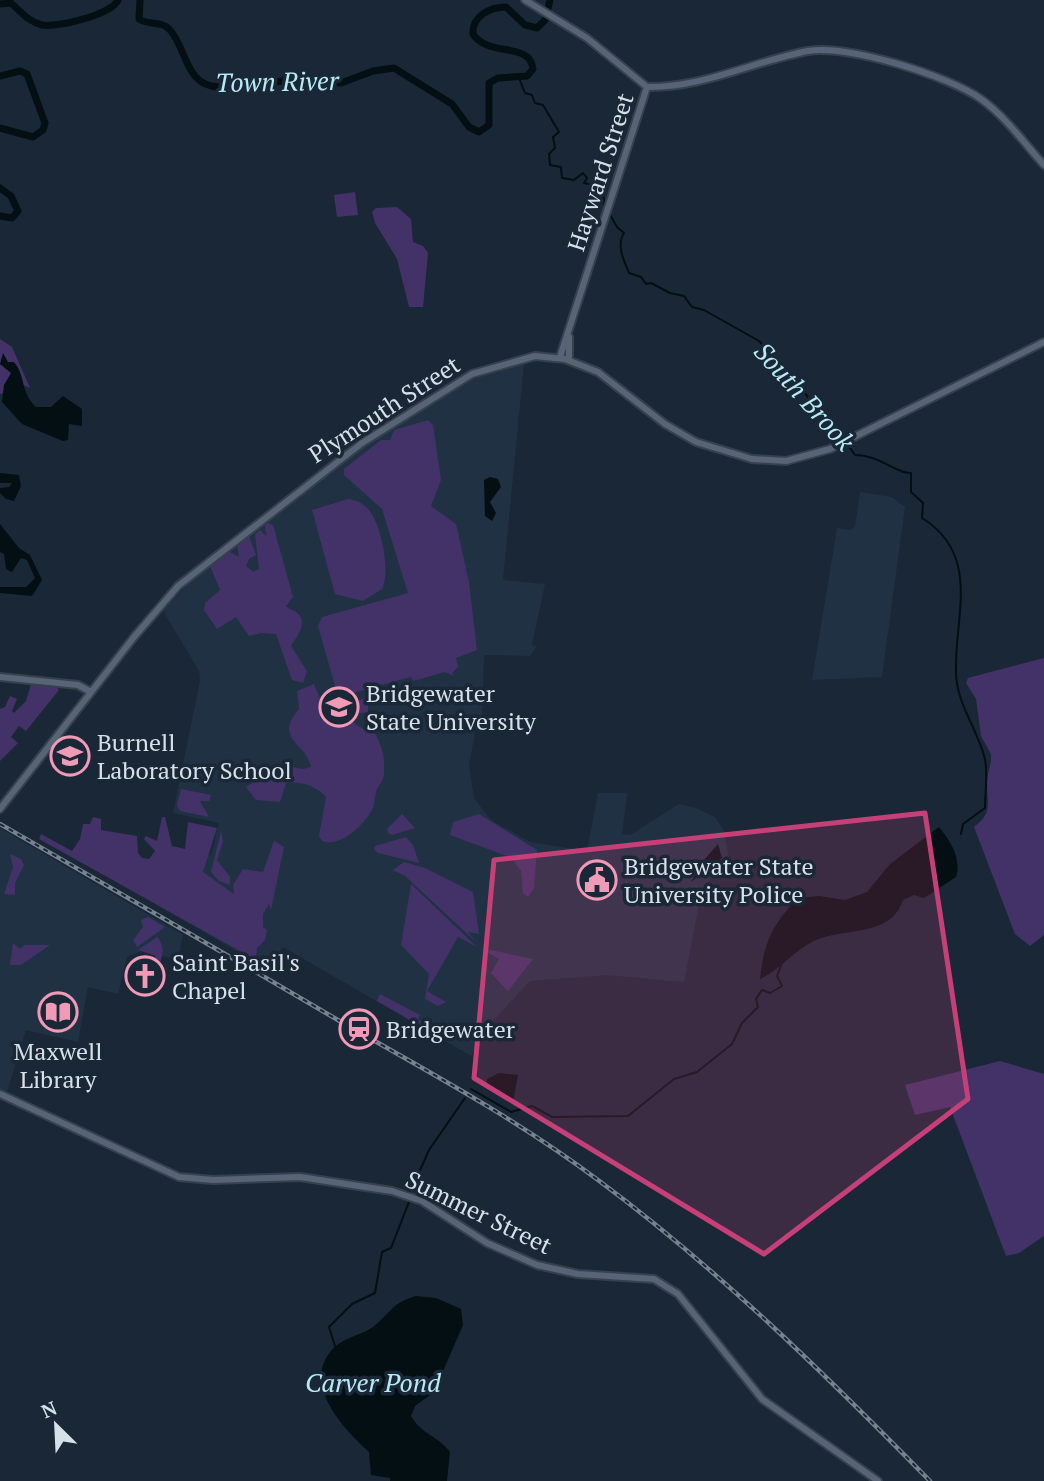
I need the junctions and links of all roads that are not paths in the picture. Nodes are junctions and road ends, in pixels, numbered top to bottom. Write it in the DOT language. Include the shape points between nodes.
graph roads {
  1 [pos="525,0"];
  2 [pos="647,88"];
  3 [pos="661,88"];
  4 [pos="643,102"];
  5 [pos="1044,165"];
  6 [pos="570,331"];
  7 [pos="1044,342"];
  8 [pos="560,358"];
  9 [pos="569,360"];
  10 [pos="0,677"];
  11 [pos="67,684"];
  12 [pos="92,690"];
  13 [pos="83,702"];
  14 [pos="0,808"];
  15 [pos="0,1094"];
  16 [pos="878,1481"];
  1 -- 2 [label="main road, Hayward Street" via="587,38"];
  2 -- 3 [label="main road"];
  2 -- 4 [label="main road, Hayward Street"];
  3 -- 4 [label="main road"];
  3 -- 5 [label="main road" via="810,51 842,50 971,93 1001,117"];
  4 -- 6 [label="main road, Hayward Street"];
  6 -- 8 [label="main road, Hayward Street"];
  6 -- 9 [label="main road, Hayward Street"];
  7 -- 9 [label="main road, Plymouth Street" via="846,441 813,456 786,461 723,452 680,434 604,377"];
  8 -- 9 [label="main road, Plymouth Street"];
  8 -- 12 [label="main road, Plymouth Street" via="528,357 472,374 362,443 185,580"];
  10 -- 11 [label="main road"];
  11 -- 12 [label="main road" via="82,684"];
  11 -- 13 [label="main road" via="79,690"];
  12 -- 13 [label="main road, Plymouth Street"];
  13 -- 14 [label="main road, Plymouth Street"];
  15 -- 16 [label="main road, Summer Street" via="179,1177 291,1176 383,1188 422,1201 487,1243 544,1268 661,1281 678,1294 762,1399"];
}
